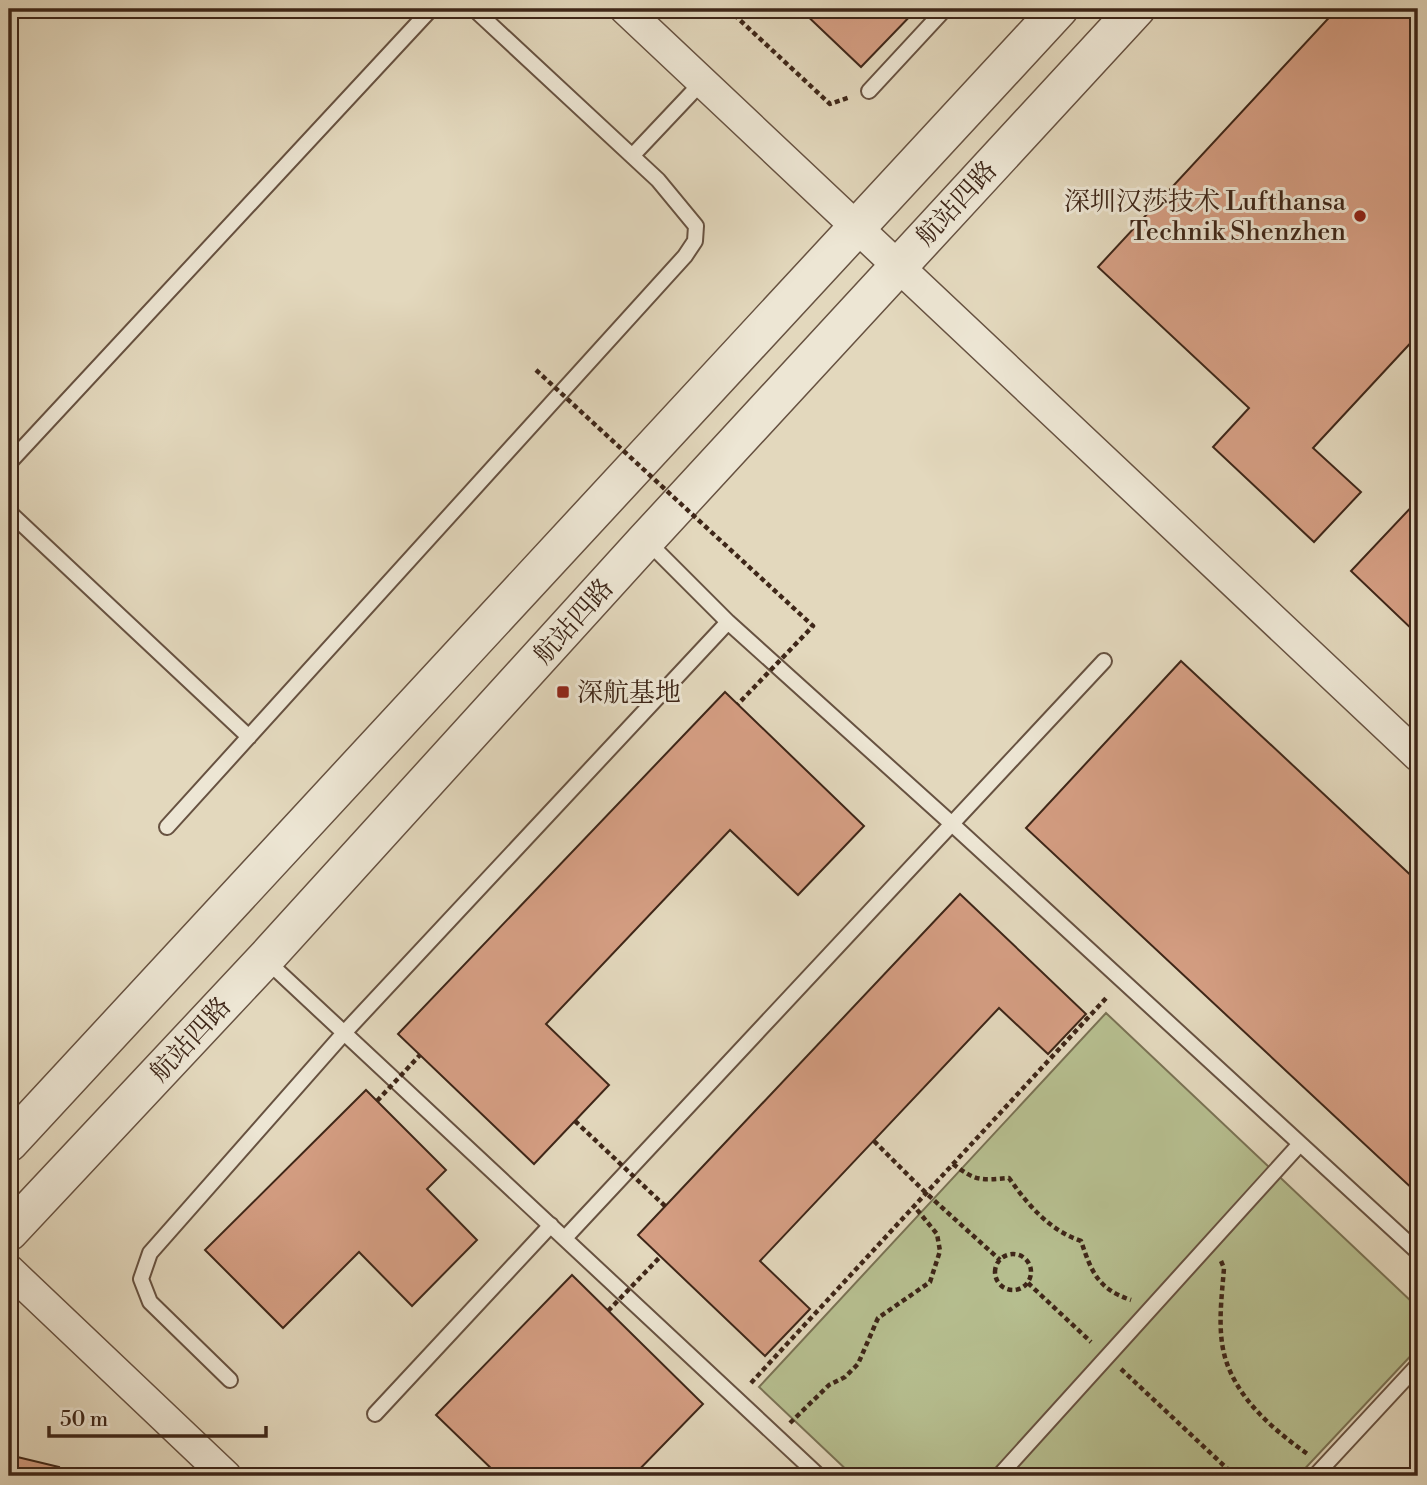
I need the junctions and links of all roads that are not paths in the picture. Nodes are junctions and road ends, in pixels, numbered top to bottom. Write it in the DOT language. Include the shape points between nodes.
graph roads {
  1 [pos="431,9"];
  2 [pos="474,9"];
  3 [pos="625,9"];
  4 [pos="945,9"];
  5 [pos="1059,9"];
  6 [pos="1136,9"];
  7 [pos="702,82"];
  8 [pos="869,91"];
  9 [pos="633,155"];
  10 [pos="856,227"];
  11 [pos="898,266"];
  12 [pos="9,463"];
  13 [pos="9,512"];
  14 [pos="645,541"];
  15 [pos="728,622"];
  16 [pos="1104,661"];
  17 [pos="249,737"];
  18 [pos="1418,756"];
  19 [pos="952,824"];
  20 [pos="167,827"];
  21 [pos="265,960"];
  22 [pos="344,1032"];
  23 [pos="9,1143"];
  24 [pos="1299,1145"];
  25 [pos="551,1225"];
  26 [pos="9,1232"];
  27 [pos="565,1238"];
  28 [pos="1418,1252"];
  29 [pos="9,1270"];
  30 [pos="1418,1365"];
  31 [pos="230,1380"];
  32 [pos="374,1414"];
  33 [pos="1320,1471"];
  34 [pos="226,1476"];
  35 [pos="818,1476"];
  36 [pos="999,1476"];
  1 -- 12 [label="lane"];
  2 -- 9 [label="lane"];
  3 -- 7 [label="street"];
  4 -- 8 [label="lane"];
  5 -- 10 [label="street"];
  6 -- 11 [label="street, 航站四路"];
  7 -- 9 [label="lane"];
  7 -- 10 [label="street"];
  9 -- 17 [label="lane" via="696,226 695,241"];
  10 -- 11 [label="street"];
  10 -- 23 [label="street"];
  11 -- 14 [label="street, 航站四路"];
  11 -- 18 [label="street"];
  13 -- 17 [label="lane"];
  14 -- 15 [label="lane"];
  14 -- 21 [label="street, 航站四路"];
  15 -- 19 [label="lane"];
  15 -- 22 [label="lane"];
  16 -- 19 [label="lane"];
  17 -- 20 [label="lane"];
  19 -- 24 [label="lane"];
  19 -- 27 [label="lane"];
  21 -- 22 [label="lane"];
  21 -- 26 [label="street, 航站四路"];
  22 -- 25 [label="lane"];
  22 -- 31 [label="lane" via="150,1253 141,1279 150,1303"];
  24 -- 28 [label="lane"];
  24 -- 36 [label="lane"];
  25 -- 27 [label="lane"];
  25 -- 32 [label="lane"];
  27 -- 35 [label="lane"];
  29 -- 34 [label="street"];
  30 -- 33 [label="lane"];
}
